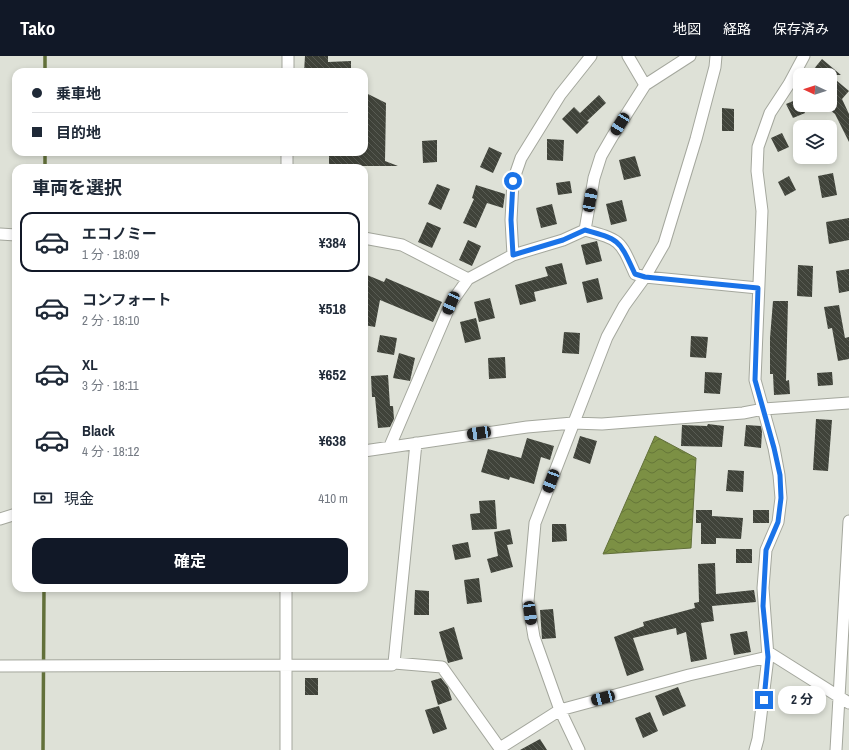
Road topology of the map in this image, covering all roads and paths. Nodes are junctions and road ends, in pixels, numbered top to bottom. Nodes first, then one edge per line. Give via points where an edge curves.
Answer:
1 (288, 56) edge
2 (592, 56) edge
3 (628, 56) edge
4 (690, 56) edge
5 (716, 56) edge
6 (804, 56) edge
7 (288, 68) edge
8 (645, 85) junction
9 (585, 230) junction
10 (0, 234) edge
11 (12, 234) edge
12 (368, 239) edge
13 (513, 255) junction
14 (645, 277) junction
15 (468, 279) junction
16 (758, 288) junction
17 (849, 403) edge
18 (764, 409) junction
19 (573, 423) junction
20 (416, 443) junction
21 (390, 446) junction
22 (368, 450) edge
23 (12, 515) edge
24 (0, 518) edge
25 (849, 521) edge
26 (286, 592) edge
27 (768, 654) junction
28 (394, 663) junction
29 (0, 666) edge
30 (286, 666) junction
31 (839, 696) junction
32 (849, 703) edge
33 (560, 710) junction
34 (500, 749) edge
35 (286, 750) edge
36 (579, 750) edge
37 (755, 750) edge
38 (836, 750) edge

1 - 7 street
2 - 13 street via 560,94 521,158 513,181
3 - 8 street
4 - 8 street
5 - 14 street via 696,139 664,244
6 - 16 street via 770,113 758,147 762,211
8 - 9 street via 601,156 594,178
9 - 13 street via 563,240
9 - 14 street via 613,238 624,249 635,274
10 - 11 street
12 - 15 street via 402,245
13 - 15 street
14 - 16 street
14 - 19 street via 624,306 607,337
15 - 21 street via 451,303
16 - 18 street via 755,380
17 - 18 street
18 - 19 street via 602,424
18 - 27 street via 780,475 781,498 778,522 765,557 763,606
19 - 20 street via 498,430
19 - 33 street via 535,524 528,601 534,637
20 - 21 street
20 - 28 street
21 - 22 street
23 - 24 street
25 - 31 street
26 - 30 street
27 - 31 street
27 - 33 street
27 - 37 street
28 - 30 street
28 - 34 street via 442,667
29 - 30 street
30 - 35 street
31 - 32 street
31 - 38 street
33 - 34 street
33 - 36 street

